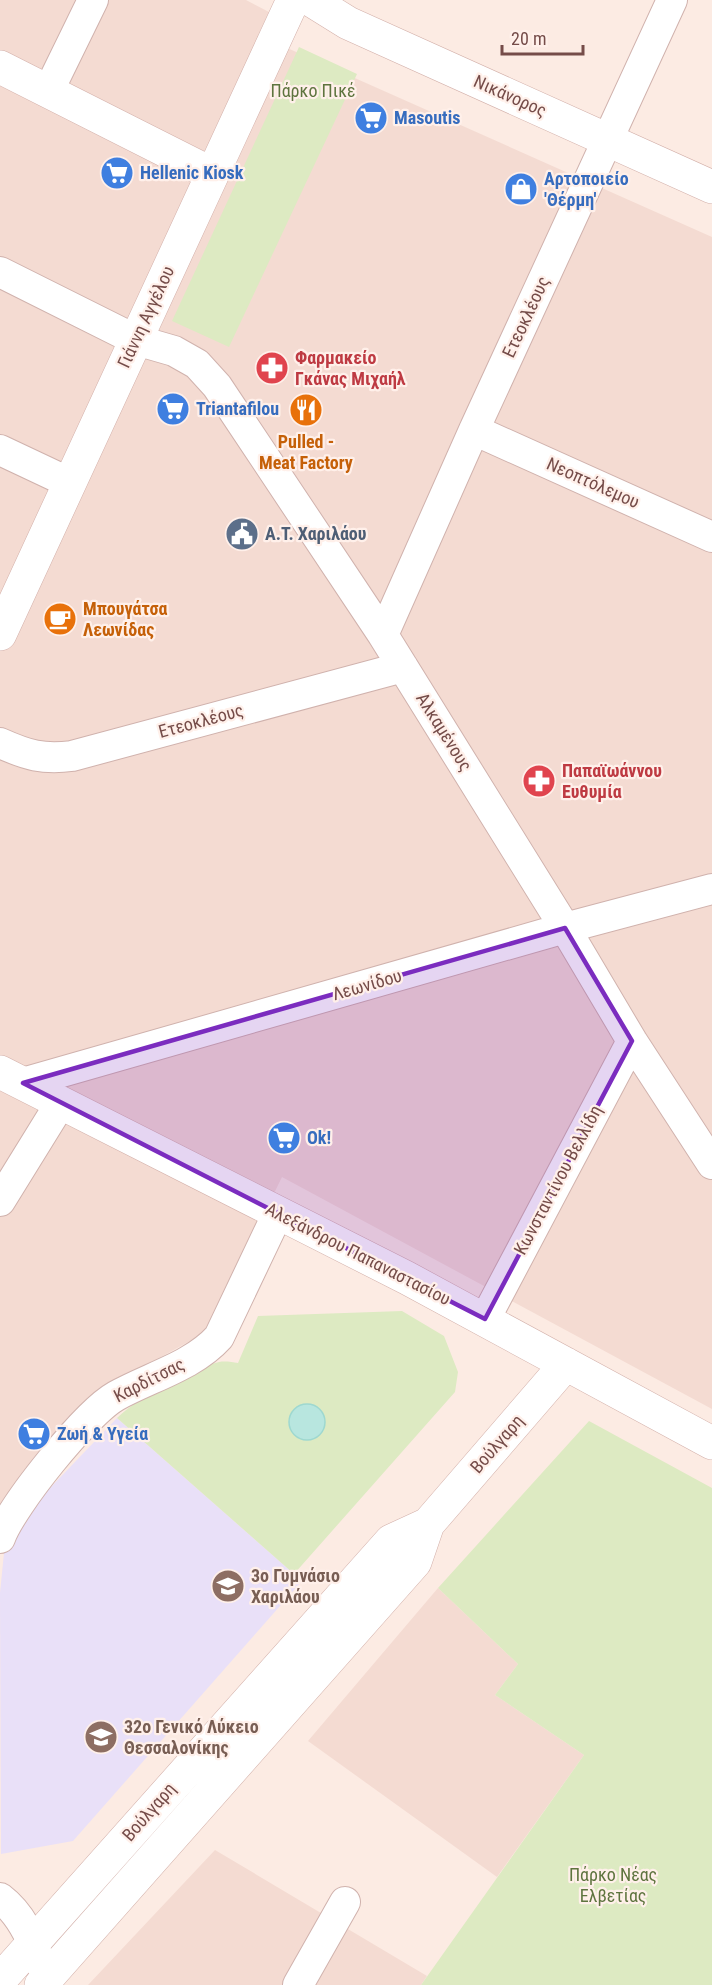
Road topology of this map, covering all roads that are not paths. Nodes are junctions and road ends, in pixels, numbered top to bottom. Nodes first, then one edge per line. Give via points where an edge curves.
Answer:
1 (93, 0) edge
2 (293, 0) edge
3 (311, 0) edge
4 (672, 0) edge
5 (0, 67) edge
6 (48, 92) junction
7 (608, 141) junction
8 (212, 174) junction
9 (712, 187) edge
10 (0, 272) edge
11 (136, 340) junction
12 (474, 430) junction
13 (0, 450) edge
14 (70, 483) junction
15 (712, 537) edge
16 (0, 634) edge
17 (383, 635) junction
18 (403, 667) junction
19 (0, 742) edge
20 (712, 889) edge
21 (566, 928) junction
22 (632, 1041) junction
23 (12, 1078) edge
24 (60, 1104) junction
25 (712, 1164) edge
26 (0, 1201) edge
27 (278, 1213) junction
28 (485, 1319) junction
29 (566, 1364) junction
30 (712, 1443) edge
31 (428, 1524) junction
32 (0, 1535) edge
33 (0, 1898) edge
34 (345, 1902) dead end
35 (33, 1944) junction
36 (0, 1980) edge
37 (44, 1983) edge
38 (298, 1985) edge

1 - 6 street
2 - 8 main road, Γιάννη Αγγέλου
3 - 7 main road, Νικάνορος via 348,23
4 - 7 street, Ετεοκλέους
5 - 6 main road
6 - 8 main road
7 - 9 main road, Νικάνορος
7 - 12 street, Ετεοκλέους
8 - 11 main road, Γιάννη Αγγέλου
10 - 11 street, Αλκαμένους
11 - 14 main road, Γιάννη Αγγέλου
11 - 17 street, Αλκαμένους via 174,351 196,364 217,386
12 - 15 street, Νεοπτόλεμου
12 - 17 street, Ετεοκλέους
13 - 14 street
14 - 16 main road, Γιάννη Αγγέλου
17 - 18 street, Αλκαμένους
18 - 19 street, Ετεοκλέους via 72,756 38,757
18 - 21 street, Αλκαμένους
20 - 21 street, Λεωνίδου
21 - 22 street, Αλκαμένους
21 - 23 street, Λεωνίδου
22 - 25 street, Αλκαμένους
22 - 28 street, Κωνσταντίνου Βελλίδη
23 - 24 main road, Αλεξάνδρου Παπαναστασίου
24 - 26 street
24 - 27 main road, Αλεξάνδρου Παπαναστασίου
27 - 28 main road, Αλεξάνδρου Παπαναστασίου
27 - 32 street, Καρδίτσας via 219,1337 199,1355 127,1390 94,1412 25,1495
28 - 29 main road, Αλεξάνδρου Παπαναστασίου
29 - 30 main road, Αλεξάνδρου Παπαναστασίου
29 - 31 main road, Βούλγαρη
31 - 35 main road, Βούλγαρη via 391,1541
31 - 37 main road, Βούλγαρη via 415,1562
33 - 35 street via 17,1914
34 - 38 street
35 - 36 main road, Βούλγαρη
35 - 37 street

